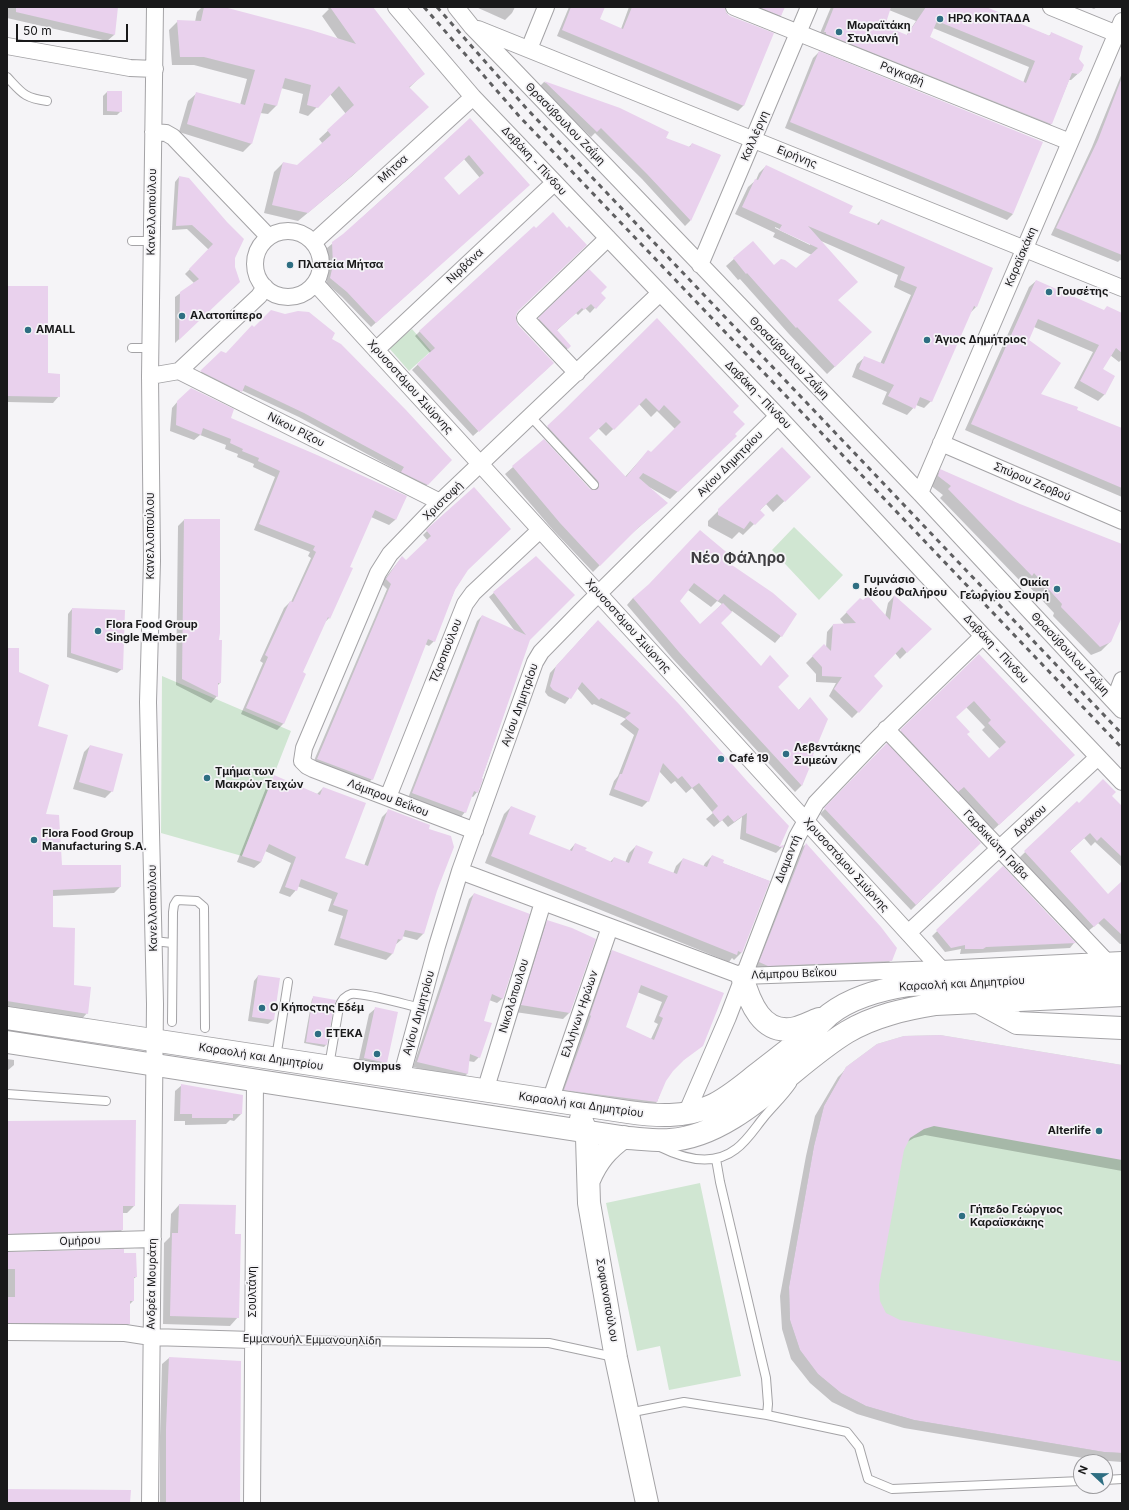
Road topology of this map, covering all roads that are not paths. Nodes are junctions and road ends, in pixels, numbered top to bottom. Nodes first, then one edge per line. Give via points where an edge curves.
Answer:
1 (155, 7) edge
2 (396, 7) edge
3 (456, 7) edge
4 (546, 7) edge
5 (734, 7) edge
6 (809, 7) edge
7 (1051, 7) edge
8 (472, 27) junction
9 (1120, 30) edge
10 (798, 33) junction
11 (7, 46) edge
12 (529, 49) junction
13 (154, 69) junction
14 (7, 77) edge
15 (473, 97) junction
16 (47, 101) dead end
17 (153, 132) junction
18 (753, 139) junction
19 (1070, 142) junction
20 (554, 183) junction
21 (268, 237) junction
22 (608, 238) junction
23 (132, 241) dead end
24 (151, 241) junction
25 (314, 242) junction
26 (1025, 248) junction
27 (700, 265) junction
28 (315, 283) junction
29 (265, 287) junction
30 (1122, 288) edge
31 (660, 293) junction
32 (132, 348) dead end
33 (150, 348) junction
34 (376, 350) junction
35 (179, 371) junction
36 (577, 373) junction
37 (150, 376) junction
38 (778, 416) junction
39 (531, 417) junction
40 (941, 443) junction
41 (481, 465) junction
42 (594, 485) dead end
43 (920, 493) junction
44 (440, 502) junction
45 (1122, 521) edge
46 (540, 530) junction
47 (599, 594) junction
48 (983, 636) junction
49 (1122, 680) edge
50 (1118, 705) edge
51 (886, 729) junction
52 (1098, 757) junction
53 (302, 761) joint
54 (1122, 782) edge
55 (388, 797) junction
56 (805, 820) junction
57 (476, 831) junction
58 (1000, 850) junction
59 (460, 871) junction
60 (542, 902) junction
61 (610, 927) junction
62 (908, 933) junction
63 (154, 941) junction
64 (172, 943) junction
65 (1122, 960) edge
66 (1106, 961) junction
67 (941, 969) junction
68 (1122, 975) edge
69 (742, 976) junction
70 (288, 982) dead end
71 (1001, 992) junction
72 (1122, 995) edge
73 (979, 1003) junction
74 (421, 1008) junction
75 (831, 1014) junction
76 (7, 1018) edge
77 (172, 1022) dead end
78 (205, 1028) dead end
79 (1122, 1028) edge
80 (155, 1040) junction
81 (7, 1042) edge
82 (812, 1057) junction
83 (276, 1059) junction
84 (155, 1065) junction
85 (328, 1067) junction
86 (401, 1078) junction
87 (255, 1080) junction
88 (485, 1091) junction
89 (7, 1094) edge
90 (106, 1101) dead end
91 (557, 1102) junction
92 (686, 1114) junction
93 (586, 1131) junction
94 (624, 1137) junction
95 (647, 1140) junction
96 (716, 1159) junction
97 (588, 1181) junction
98 (153, 1239) junction
99 (7, 1244) edge
100 (7, 1332) edge
101 (151, 1337) junction
102 (253, 1340) junction
103 (616, 1358) junction
104 (627, 1413) junction
105 (766, 1415) junction
106 (1073, 1481) edge
107 (150, 1503) edge
108 (252, 1503) edge
109 (648, 1503) edge

1 - 13 street, Κανελλοπούλου
2 - 15 street, Δαβάκη - Πίνδου
3 - 8 street, Θρασύβουλου Ζαΐμη
4 - 12 street
5 - 10 street, Ραγκαβή
6 - 10 street, Καλλέργη
7 - 9 street
8 - 12 street, Ειρήνης
8 - 27 street, Θρασύβουλου Ζαΐμη
9 - 19 street, Καραϊσκάκη
10 - 18 street, Καλλέργη
10 - 19 street, Ραγκαβή
11 - 13 street via 130,68
12 - 18 street, Ειρήνης
13 - 17 street, Κανελλοπούλου
14 - 16 lane via 24,95
15 - 20 street, Δαβάκη - Πίνδου
15 - 25 street, Μήτσα
17 - 21 street via 166,133 173,137
17 - 24 street, Κανελλοπούλου
18 - 26 street, Ειρήνης
18 - 27 street, Καλλέργη
19 - 26 street, Καραϊσκάκη
20 - 22 street, Δαβάκη - Πίνδου
20 - 34 street, Νιρβάνα
21 - 25 street via 290,230 303,234
21 - 29 street via 258,250 256,261 258,277
22 - 31 street, Δαβάκη - Πίνδου
22 - 36 street via 525,318
23 - 24 lane
24 - 33 street, Κανελλοπούλου
25 - 28 street via 322,264
26 - 30 street, Ειρήνης
26 - 40 street, Καραϊσκάκη
27 - 43 street, Θρασύβουλου Ζαΐμη
28 - 29 street via 306,292 289,297 276,294
28 - 34 street, Χρυσοστόμου Σμύρνης
29 - 35 street via 259,296
31 - 36 street, Χριστοφή
31 - 38 street, Δαβάκη - Πίνδου
32 - 33 lane
33 - 37 street, Κανελλοπούλου
34 - 41 street, Χρυσοστόμου Σμύρνης
35 - 37 street
35 - 44 street, Νίκου Ρίζου
36 - 39 street, Χριστοφή
37 - 63 street, Κανελλοπούλου via 152,561 148,702
38 - 47 street, Αγίου Δημητρίου
38 - 48 street, Δαβάκη - Πίνδου
39 - 41 street, Χριστοφή
39 - 42 lane
40 - 43 street, Καραϊσκάκη
40 - 45 street, Σπύρου Ζερβού
41 - 44 street, Χριστοφή
41 - 46 street, Χρυσοστόμου Σμύρνης
43 - 50 street, Θρασύβουλου Ζαΐμη
44 - 53 street, Χριστοφή via 390,554 378,573 304,748
46 - 47 street, Χρυσοστόμου Σμύρνης
46 - 55 street, Τζιροπούλου via 473,593 465,604
47 - 56 street, Χρυσοστόμου Σμύρνης
47 - 57 street, Αγίου Δημητρίου via 546,647 535,662
48 - 51 street, Διαμαντή
48 - 52 street, Δαβάκη - Πίνδου
49 - 50 street
51 - 56 street, Διαμαντή via 816,803
51 - 58 street, Γαρδικιώτη Γρίβα
52 - 54 street, Δαβάκη - Πίνδου
52 - 58 street, Δράκου
53 - 55 street, Λάμπρου Βεΐκου via 313,769
55 - 57 street, Λάμπρου Βεΐκου
56 - 62 street, Χρυσοστόμου Σμύρνης
56 - 69 street, Διαμαντή
57 - 59 street, Αγίου Δημητρίου
58 - 62 street, Δράκου
58 - 66 street, Γαρδικιώτη Γρίβα
59 - 60 street, Λάμπρου Βεΐκου
59 - 74 street, Αγίου Δημητρίου
60 - 61 street, Λάμπρου Βεΐκου
60 - 88 street, Νικολόπουλου
61 - 69 street, Λάμπρου Βεΐκου
61 - 91 street, Ελλήνων Ηρώων
62 - 67 street, Χρυσοστόμου Σμύρνης
63 - 64 lane
63 - 80 street, Κανελλοπούλου
64 - 77 lane
64 - 78 lane via 174,905 177,900 197,901 204,907
65 - 66 street, Λάμπρου Βεΐκου
66 - 67 street, Λάμπρου Βεΐκου
67 - 69 street, Λάμπρου Βεΐκου
68 - 71 main road, Καραολή και Δημητρίου
69 - 75 main road via 748,998 755,1010 777,1028 795,1028
69 - 92 street, Διαμαντή via 728,1017
70 - 83 lane
71 - 72 main road, Καραολή και Δημητρίου
71 - 73 main road, Καραολή και Δημητρίου
71 - 75 main road, Καραολή και Δημητρίου via 899,987 864,996
73 - 79 main road via 1017,1023
73 - 82 main road, Καραολή και Δημητρίου via 920,1006 874,1018 847,1032
74 - 85 lane via 358,994 345,997 339,1007
74 - 86 street, Αγίου Δημητρίου
75 - 92 main road, Καραολή και Δημητρίου via 728,1096 711,1106
76 - 80 main road, Καραολή και Δημητρίου
80 - 83 main road, Καραολή και Δημητρίου
80 - 84 street, Κανελλοπούλου
81 - 84 main road, Καραολή και Δημητρίου
82 - 95 main road, Καραολή και Δημητρίου via 740,1114 718,1126 684,1138
82 - 96 lane via 790,1088 744,1142 729,1154
83 - 85 main road, Καραολή και Δημητρίου
84 - 87 main road, Καραολή και Δημητρίου
84 - 98 street, Ανδρέα Μουράτη
85 - 86 main road, Καραολή και Δημητρίου
86 - 88 main road, Καραολή και Δημητρίου
87 - 93 main road, Καραολή και Δημητρίου
87 - 102 street, Σουλτάνη
88 - 91 main road, Καραολή και Δημητρίου
89 - 90 lane
91 - 92 main road, Καραολή και Δημητρίου via 650,1115
91 - 93 main road, Σοφιανοπούλου via 575,1110
93 - 94 main road, Καραολή και Δημητρίου
93 - 97 main road, Σοφιανοπούλου
94 - 95 main road, Καραολή και Δημητρίου
94 - 97 main road via 604,1153
95 - 96 lane via 669,1151 693,1158
96 - 105 lane via 766,1378
97 - 103 main road, Σοφιανοπούλου via 589,1203
98 - 99 street, Ομήρου
98 - 101 street, Ανδρέα Μουράτη
100 - 101 street, Εμμανουήλ Εμμανουηλίδη via 125,1333
101 - 102 street, Εμμανουήλ Εμμανουηλίδη
101 - 107 street, Ανδρέα Μουράτη
102 - 103 lane, Εμμανουήλ Εμμανουηλίδη via 549,1343
102 - 108 street, Σουλτάνη
103 - 104 main road, Σοφιανοπούλου
104 - 105 lane via 684,1402
104 - 109 main road, Σοφιανοπούλου
105 - 106 lane via 847,1432 859,1447 868,1479 892,1489

